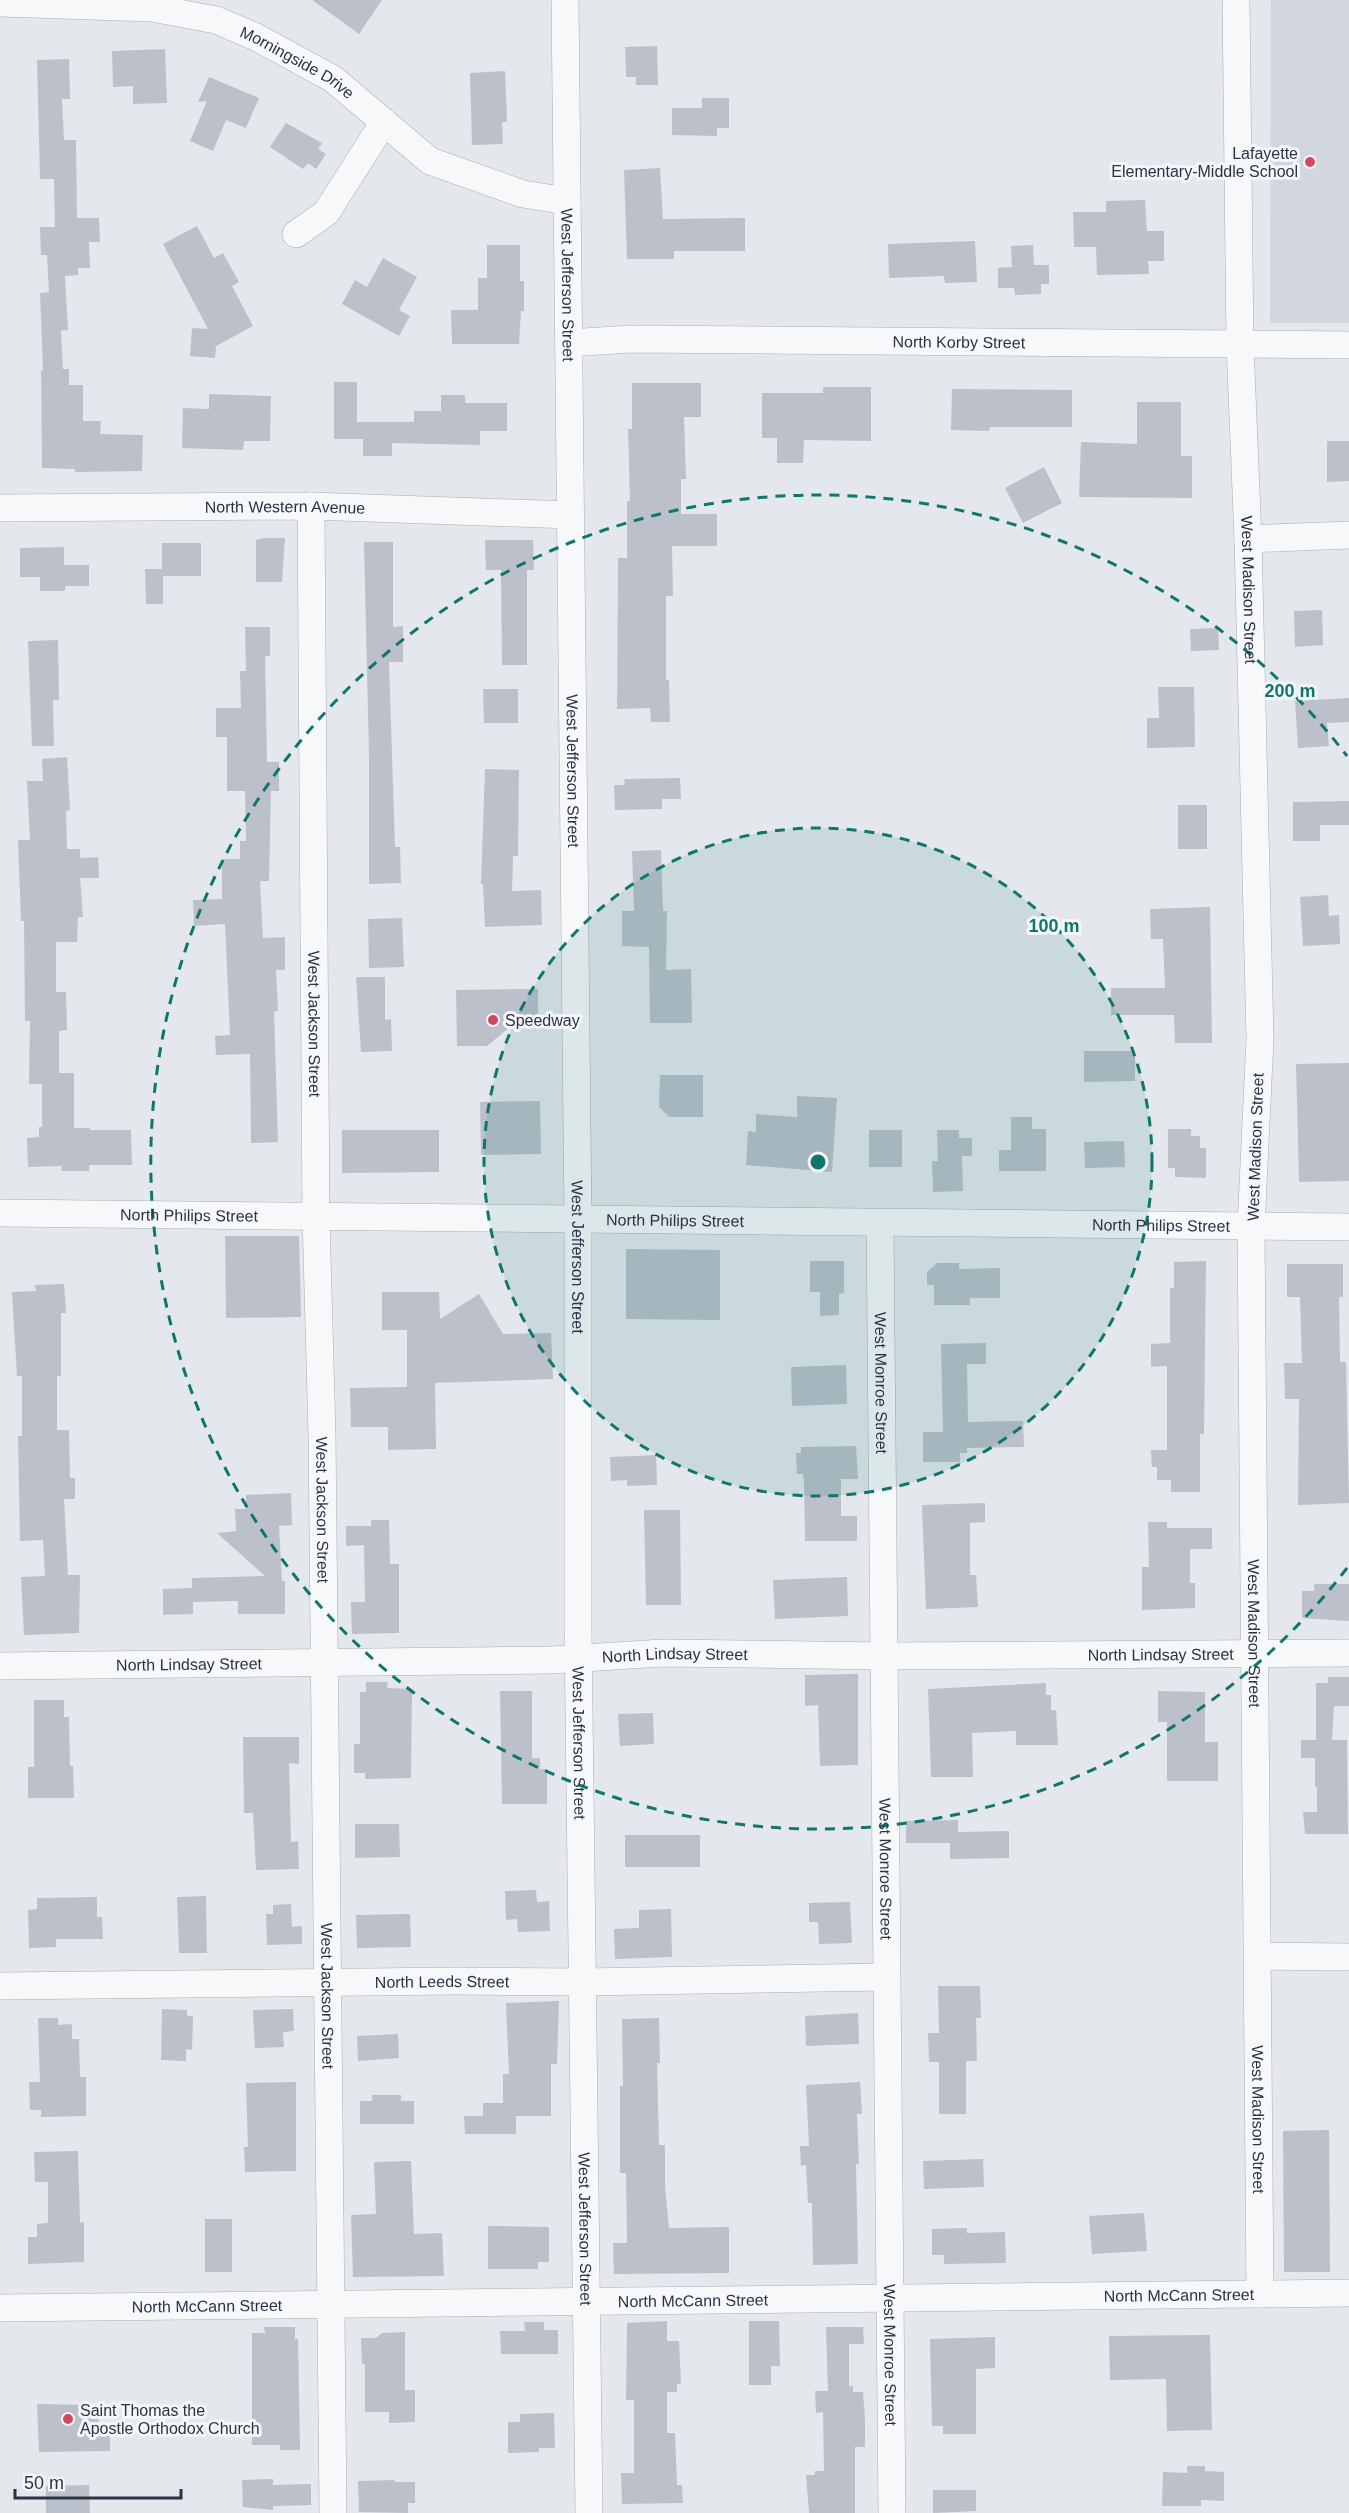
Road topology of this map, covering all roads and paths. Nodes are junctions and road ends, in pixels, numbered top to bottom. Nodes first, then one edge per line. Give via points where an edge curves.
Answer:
1 (566, 0) edge
2 (1236, 0) edge
3 (0, 3) edge
4 (384, 122) junction
5 (567, 201) junction
6 (296, 234) dead end
7 (569, 343) junction
8 (1240, 345) junction
9 (1349, 345) edge
10 (311, 506) junction
11 (0, 508) edge
12 (571, 515) junction
13 (1349, 535) edge
14 (1248, 539) junction
15 (0, 1213) edge
16 (316, 1217) junction
17 (578, 1221) junction
18 (880, 1224) junction
19 (1251, 1227) junction
20 (1349, 1227) edge
21 (1254, 1653) junction
22 (1349, 1653) edge
23 (884, 1656) junction
24 (579, 1658) junction
25 (324, 1661) junction
26 (0, 1666) edge
27 (1258, 1956) junction
28 (1349, 1957) edge
29 (886, 1977) junction
30 (326, 1982) junction
31 (584, 1982) junction
32 (0, 1986) edge
33 (1349, 2293) edge
34 (1260, 2294) junction
35 (890, 2299) junction
36 (587, 2300) junction
37 (331, 2304) junction
38 (0, 2308) edge
39 (333, 2513) edge
40 (589, 2513) edge
41 (892, 2513) edge

1 - 5 street, West Jefferson Street
2 - 8 street, West Madison Street
3 - 4 street, Morningside Drive via 152,8 216,20 256,36 333,79
4 - 5 street, Morningside Drive via 430,161 523,194
4 - 6 street via 326,213
5 - 7 street, West Jefferson Street
7 - 8 street, North Korby Street via 642,339
7 - 12 street, West Jefferson Street
8 - 9 street, North Korby Street
8 - 14 street, West Madison Street
10 - 11 street, North Western Avenue
10 - 12 street, North Western Avenue
10 - 16 street, West Jackson Street
12 - 17 street, West Jefferson Street
13 - 14 street
14 - 19 street, West Madison Street via 1260,1039
15 - 16 street, North Philips Street
16 - 17 street, North Philips Street
16 - 25 street, West Jackson Street
17 - 18 street, North Philips Street
17 - 24 street, West Jefferson Street
18 - 19 street, North Philips Street
18 - 23 street, West Monroe Street
19 - 20 street, North Philips Street
19 - 21 street, West Madison Street
21 - 22 street, North Lindsay Street
21 - 23 street, North Lindsay Street
21 - 27 street, West Madison Street
23 - 24 street, North Lindsay Street via 663,1653
23 - 29 street, West Monroe Street
24 - 25 street, North Lindsay Street
24 - 31 street, West Jefferson Street
25 - 26 street, North Lindsay Street
25 - 30 street, West Jackson Street
27 - 28 street
27 - 34 street, West Madison Street
29 - 31 street, North Leeds Street
29 - 35 street, West Monroe Street
30 - 31 street, North Leeds Street
30 - 32 street, North Leeds Street
30 - 37 street, West Jackson Street
31 - 36 street, West Jefferson Street
33 - 34 street, North McCann Street
34 - 35 street, North McCann Street
35 - 36 street, North McCann Street
35 - 41 street, West Monroe Street
36 - 37 street, North McCann Street
36 - 40 street, West Jefferson Street
37 - 38 street, North McCann Street
37 - 39 street, West Jackson Street

